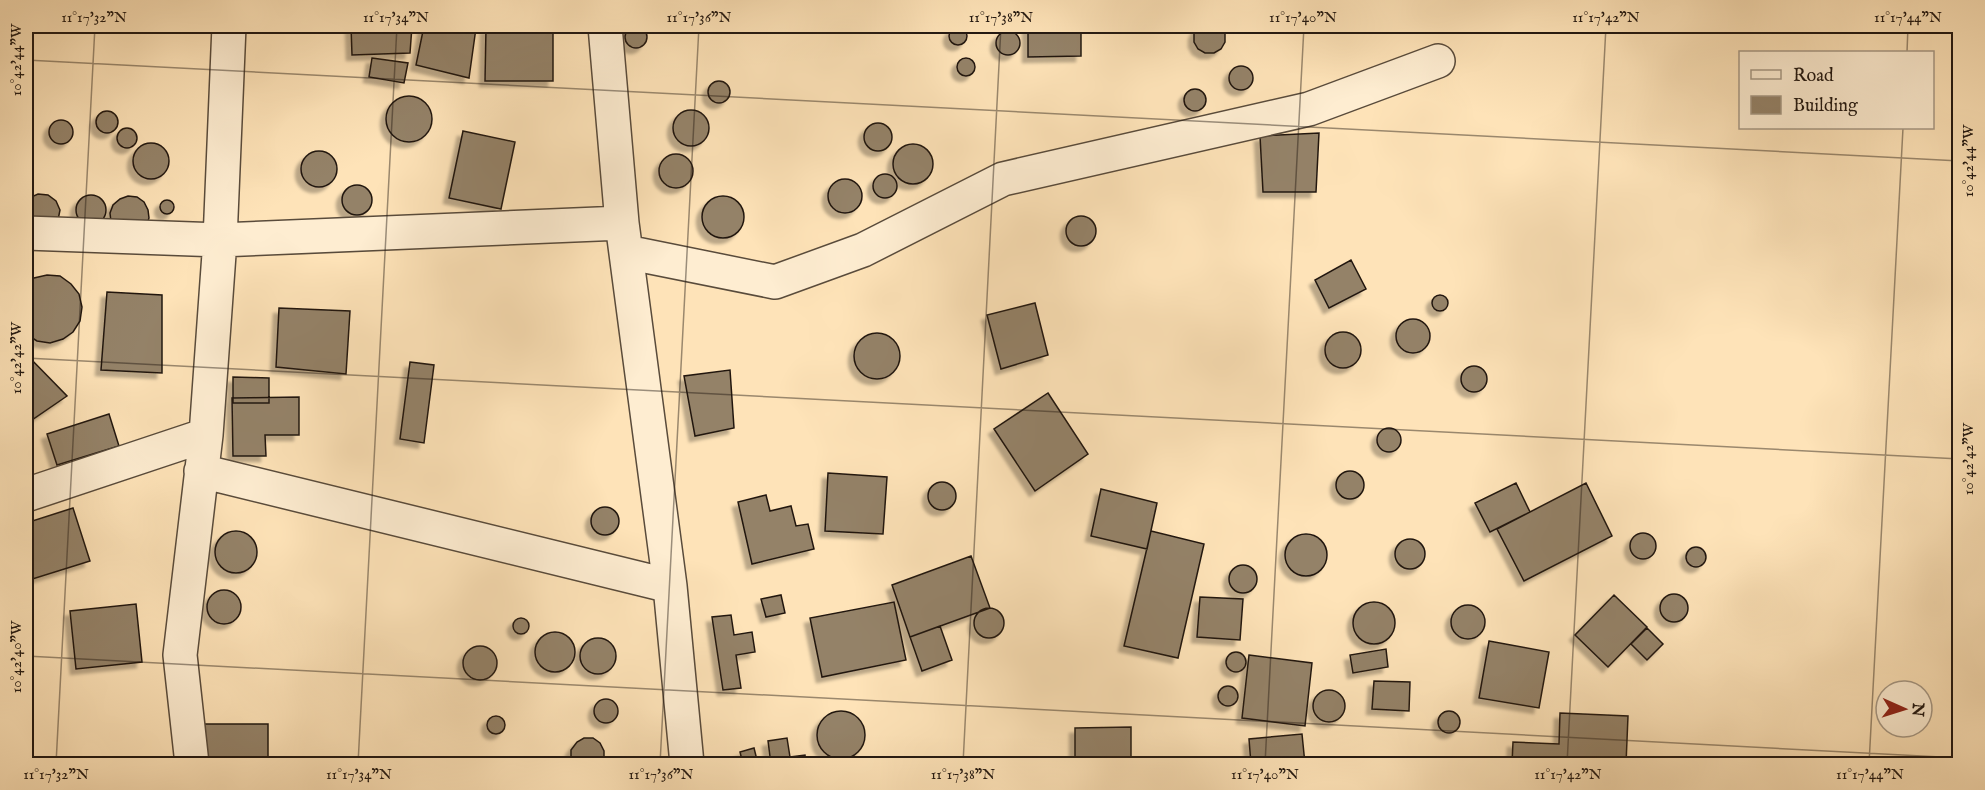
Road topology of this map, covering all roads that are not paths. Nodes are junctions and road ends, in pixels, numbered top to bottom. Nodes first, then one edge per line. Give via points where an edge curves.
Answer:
1 (229, 26) edge
2 (605, 26) edge
3 (1438, 61) dead end
4 (26, 233) edge
5 (624, 238) junction
6 (220, 240) junction
7 (206, 435) junction
8 (201, 471) junction
9 (26, 495) edge
10 (670, 586) junction
11 (683, 764) edge
12 (192, 765) edge

1 - 6 street
2 - 5 street
3 - 5 street via 1309,109 1003,179 863,250 775,282
4 - 6 street
5 - 6 street
5 - 10 street
6 - 7 street
7 - 8 street
7 - 9 street
8 - 10 street
8 - 12 street via 180,656
10 - 11 street

